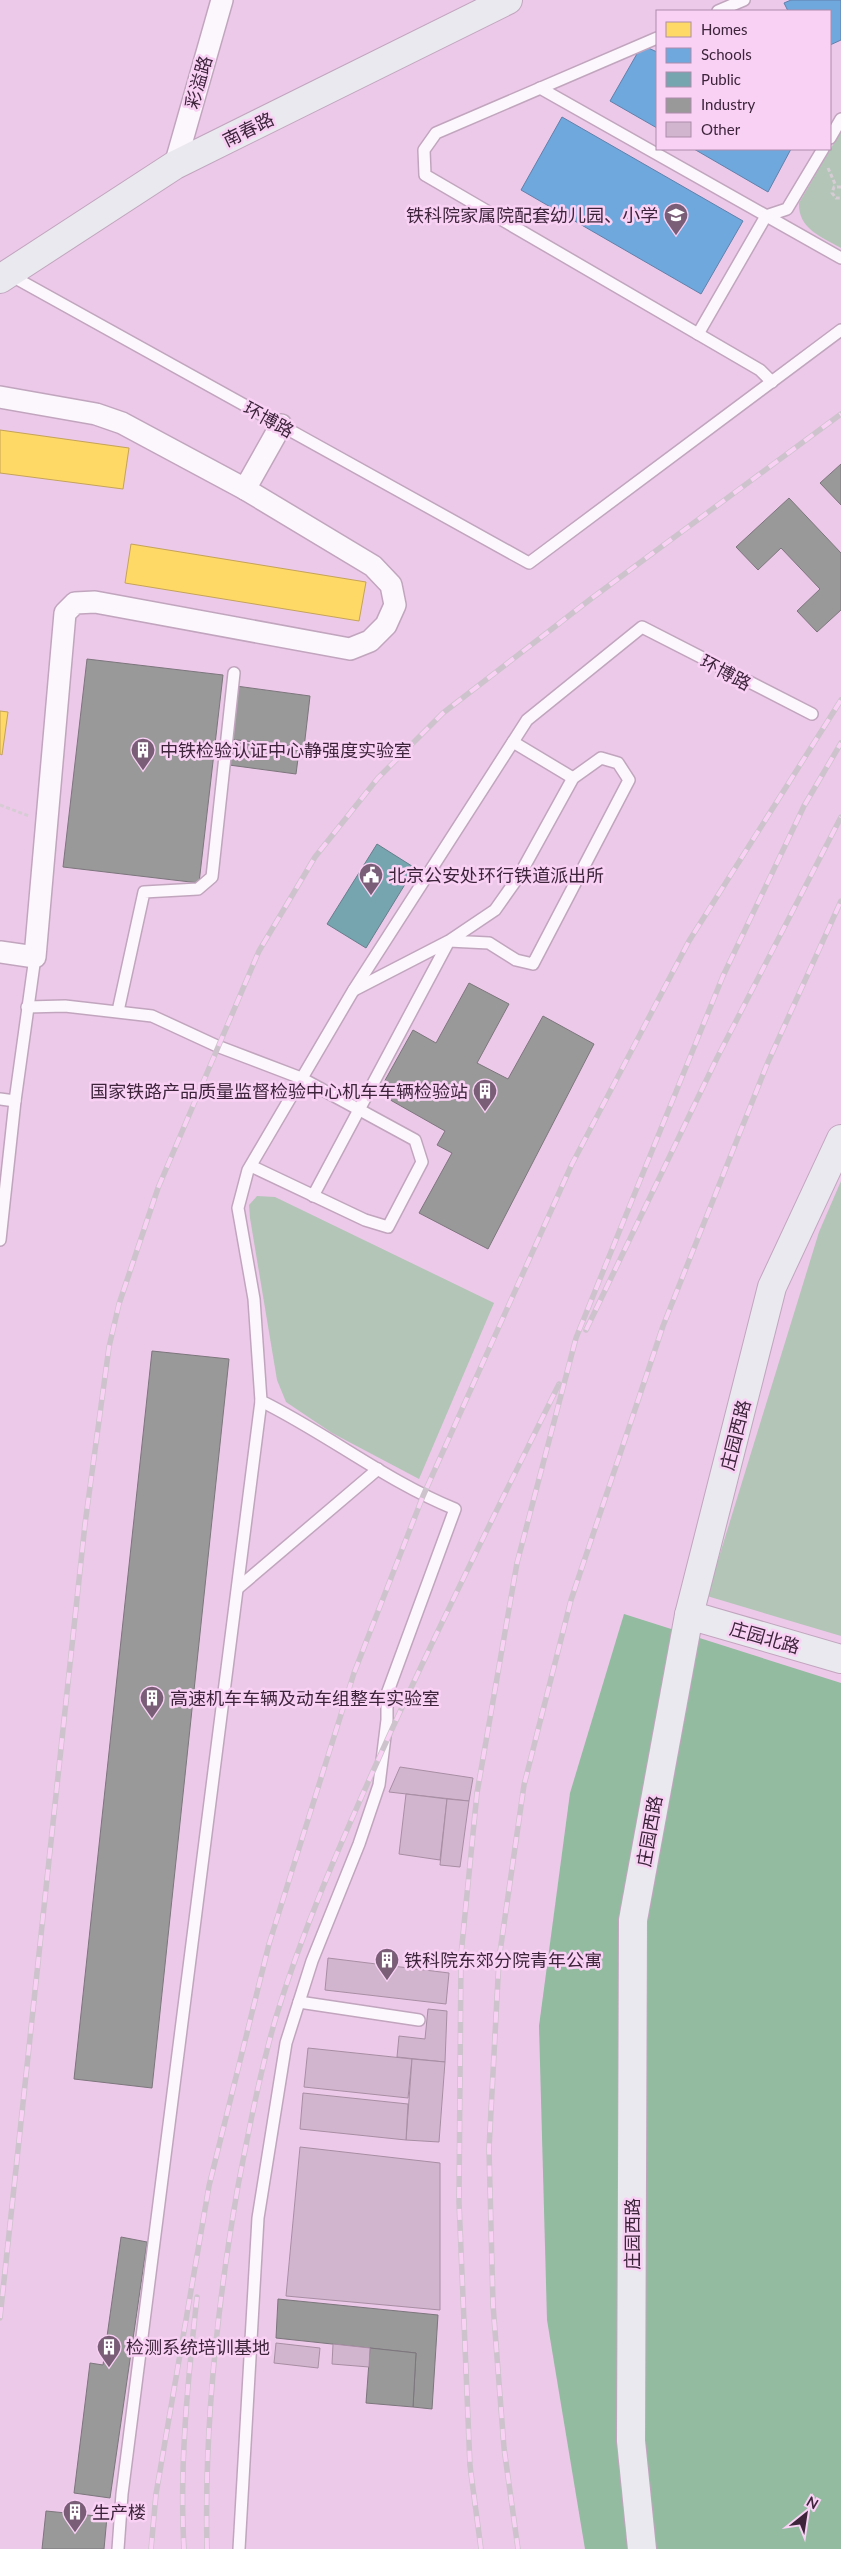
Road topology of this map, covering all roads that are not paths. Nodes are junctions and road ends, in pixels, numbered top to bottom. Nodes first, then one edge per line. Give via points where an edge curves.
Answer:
1 (222, 0) edge
2 (508, 0) edge
3 (744, 0) edge
4 (720, 10) edge
5 (656, 38) edge
6 (540, 88) junction
7 (841, 119) edge
8 (831, 136) edge
9 (822, 150) edge
10 (175, 164) junction
11 (766, 216) junction
12 (841, 258) edge
13 (5, 277) edge
14 (841, 330) edge
15 (698, 334) junction
16 (772, 382) junction
17 (0, 397) edge
18 (281, 426) junction
19 (245, 489) junction
20 (234, 673) dead end
21 (812, 714) dead end
22 (512, 742) junction
23 (573, 778) junction
24 (449, 941) junction
25 (0, 952) edge
26 (34, 958) junction
27 (353, 991) junction
28 (27, 1007) junction
29 (118, 1011) junction
30 (301, 1078) junction
31 (0, 1099) edge
32 (15, 1101) junction
33 (359, 1110) junction
34 (841, 1139) edge
35 (251, 1166) junction
36 (313, 1196) junction
37 (0, 1240) edge
38 (261, 1401) junction
39 (378, 1469) junction
40 (238, 1588) junction
41 (688, 1615) junction
42 (841, 1659) edge
43 (299, 2002) junction
44 (419, 2020) dead end
45 (118, 2549) edge
46 (239, 2549) edge
47 (642, 2549) edge

1 - 10 street, 彩溢路
2 - 10 street, 南春路
3 - 4 lane
5 - 6 lane
6 - 11 lane
6 - 15 lane via 436,133 424,150 425,175
7 - 8 lane
9 - 11 lane via 787,209
10 - 13 street, 南春路
11 - 12 lane
11 - 15 lane
13 - 18 lane, 环博路
14 - 16 lane
15 - 16 lane via 760,370
16 - 18 lane, 环博路 via 528,563
17 - 19 street via 96,414 122,423
18 - 19 street
19 - 26 street via 374,566 391,585 395,605 386,625 370,642 350,649 94,602 74,603 65,613
20 - 29 lane via 212,876 198,889 144,892
21 - 22 lane, 环博路 via 642,626 527,720
22 - 23 lane
22 - 27 lane
23 - 24 lane via 519,876 495,910
23 - 24 lane via 601,758 618,763 629,780 533,964 516,960 489,943
24 - 27 lane
24 - 33 lane
25 - 26 street
26 - 28 lane
27 - 30 lane
28 - 29 lane via 65,1006
28 - 32 lane
29 - 30 lane via 152,1016 217,1046
30 - 33 lane
30 - 35 lane
31 - 32 lane
32 - 37 lane
33 - 36 lane
33 - 36 lane via 415,1140 422,1162 408,1192 388,1227
34 - 41 street, 庄园西路 via 772,1287
35 - 36 lane
35 - 38 lane via 238,1208 254,1299
38 - 39 lane via 296,1418
38 - 40 lane
39 - 40 lane
39 - 43 lane via 423,1496 455,1509 387,1694 379,1785
40 - 45 lane via 122,2494
41 - 42 street, 庄园北路
41 - 47 street, 庄园西路 via 633,1920 630,2441
43 - 44 lane
43 - 46 lane via 286,2043 258,2218

